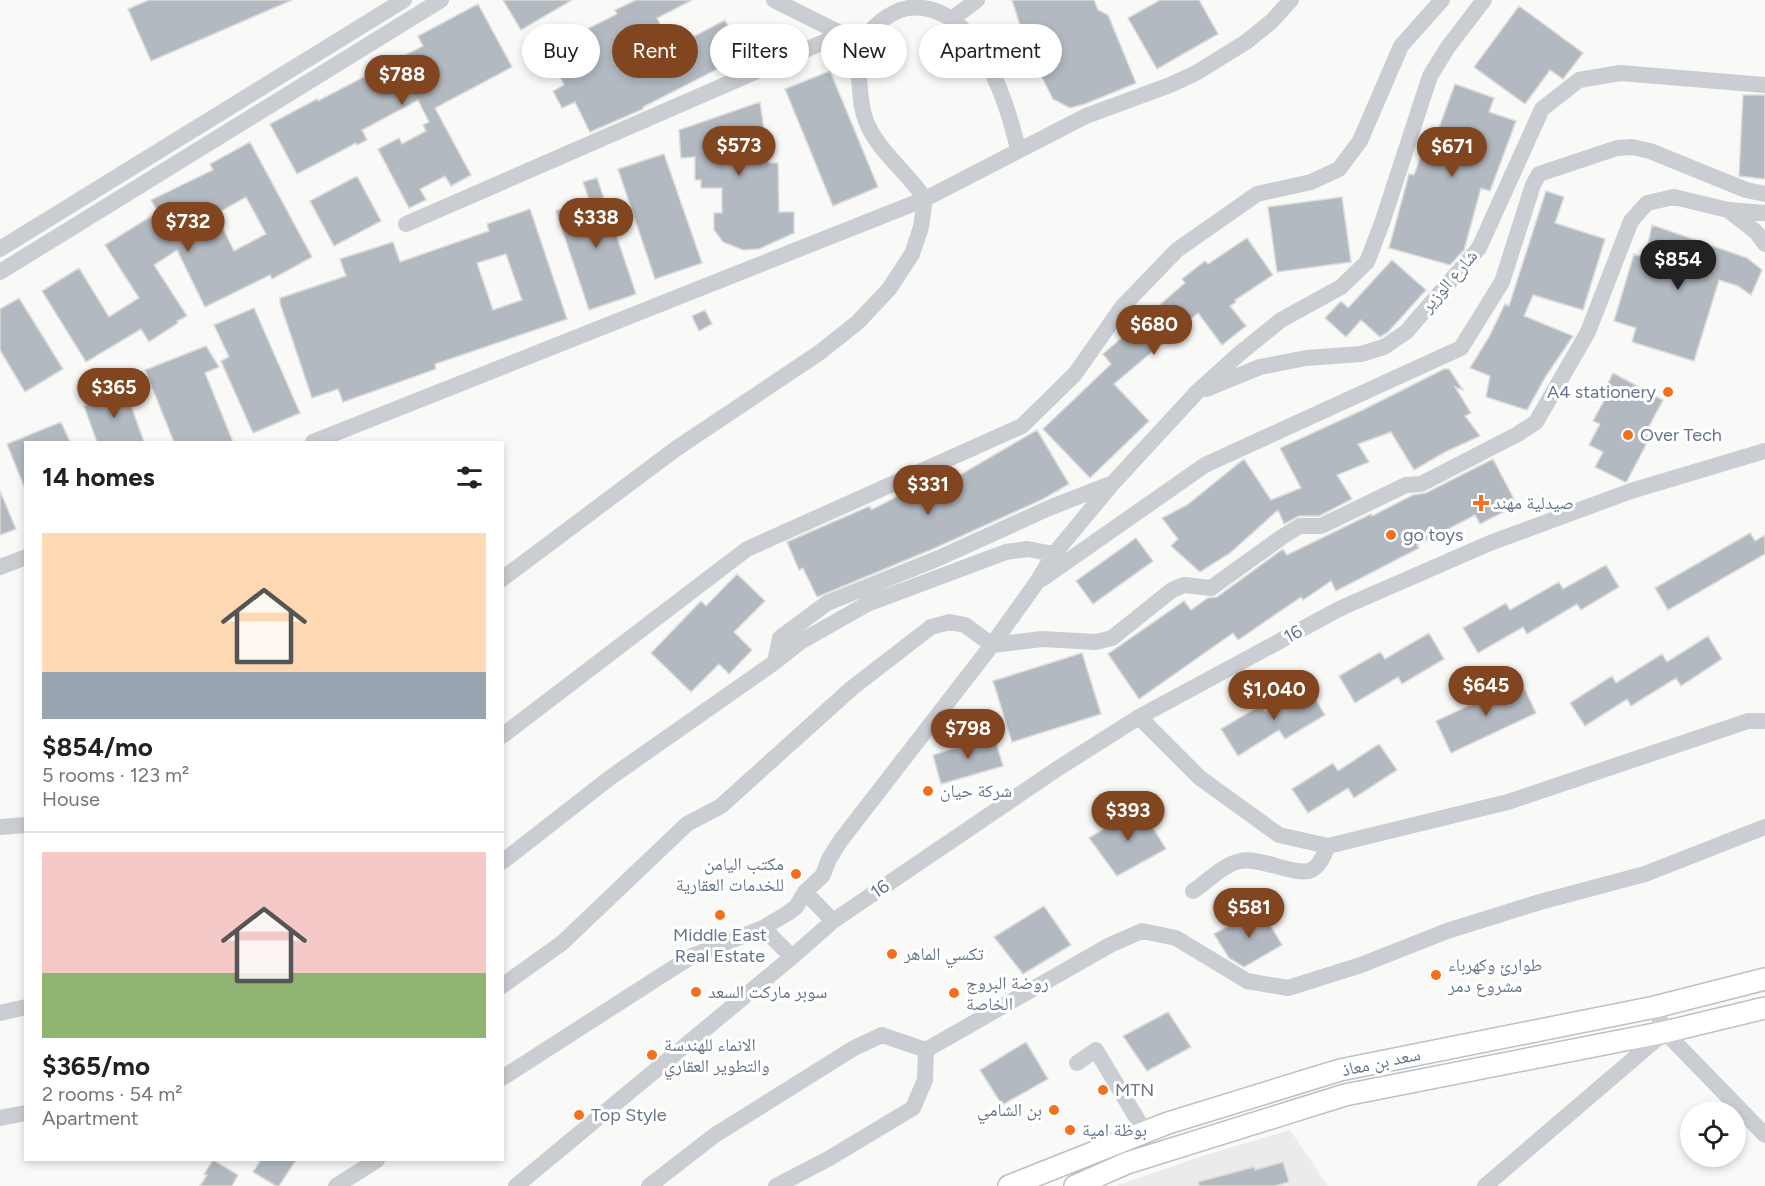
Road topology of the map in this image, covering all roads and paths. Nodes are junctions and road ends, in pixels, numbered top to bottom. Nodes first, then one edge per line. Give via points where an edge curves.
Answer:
1 (404, 0) edge
2 (441, 0) edge
3 (774, 0) edge
4 (976, 0) edge
5 (1291, 0) edge
6 (1442, 0) edge
7 (1484, 0) edge
8 (906, 4) edge
9 (953, 18) junction
10 (822, 24) edge
11 (877, 24) edge
12 (821, 43) edge
13 (858, 78) edge
14 (1765, 85) edge
15 (1018, 150) junction
16 (1765, 194) edge
17 (925, 199) junction
18 (1728, 210) junction
19 (1765, 213) edge
20 (406, 224) dead end
21 (1765, 244) edge
22 (0, 249) edge
23 (0, 272) edge
24 (1197, 392) junction
25 (316, 441) edge
26 (1765, 451) edge
27 (1113, 483) junction
28 (1054, 554) junction
29 (24, 558) edge
30 (0, 567) edge
31 (504, 578) edge
32 (1037, 582) junction
33 (992, 645) junction
34 (775, 662) junction
35 (1139, 717) junction
36 (1765, 721) edge
37 (504, 734) edge
38 (24, 825) edge
39 (0, 827) edge
40 (1765, 827) edge
41 (1328, 846) junction
42 (504, 860) edge
43 (1193, 891) dead end
44 (805, 892) junction
45 (833, 921) junction
46 (764, 928) junction
47 (792, 957) junction
48 (1765, 979) edge
49 (504, 985) edge
50 (1655, 1006) junction
51 (24, 1007) edge
52 (1765, 1008) edge
53 (0, 1013) edge
54 (1665, 1032) junction
55 (926, 1050) junction
56 (1077, 1063) dead end
57 (504, 1077) edge
58 (24, 1113) edge
59 (0, 1118) edge
60 (1145, 1132) junction
61 (1765, 1135) edge
62 (375, 1161) edge
63 (336, 1186) edge
64 (516, 1186) edge
65 (649, 1186) edge
66 (776, 1186) edge
67 (1009, 1186) edge
68 (1074, 1186) edge
69 (1485, 1186) edge

1 - 22 street
2 - 23 street
3 - 10 street
4 - 9 street
5 - 15 street via 1246,42 1196,73 1086,116
6 - 37 street via 1401,46 1360,141 1339,169 1311,182 1257,194 1177,250 1122,308 1075,374 1022,426 747,549
7 - 24 street via 1430,76 1367,262 1341,287 1281,320
8 - 9 street
8 - 11 street
9 - 15 street via 973,36 991,69
12 - 20 street
13 - 17 street via 866,122 881,147
14 - 24 street, شارع الوزير via 1620,73 1579,80 1542,109 1479,248 1406,332 1384,347 1361,354 1306,358 1260,368
15 - 17 street
16 - 32 street via 1632,147 1617,148 1539,174 1502,282 1461,348 1205,465
17 - 25 street
17 - 31 street via 912,254 889,288 858,322 819,353 677,448
18 - 19 street
18 - 21 street
18 - 33 street via 1674,197 1647,203 1631,222 1588,332 1536,422 1518,434 1421,484 1406,485 1321,526 1300,526 1211,588 1184,585 1172,590 1112,638 1096,642 1042,639
24 - 27 street
26 - 35 street, 16 via 1631,491 1479,548 1341,608
27 - 28 street
27 - 34 street via 827,603 780,638
28 - 32 street
28 - 34 street via 1027,549 1006,552 867,604 800,642
29 - 30 street
32 - 33 street
33 - 44 street via 842,840 823,875
33 - 49 street via 965,625 950,622 931,627 852,688 721,806 687,824 562,943
34 - 42 street via 611,777
35 - 41 street via 1200,778 1279,835
35 - 45 street, 16
36 - 41 street via 1748,720 1508,802
38 - 39 street
40 - 55 street via 1645,874 1447,931 1288,988 1247,981 1176,938 1142,931 1110,945
41 - 43 street via 1313,870 1304,873 1241,860
44 - 45 street
44 - 46 street via 796,907
45 - 47 street, 16
46 - 47 street
46 - 57 street via 692,956
47 - 64 street, 16
48 - 50 main road, سعد بن معاذ
50 - 54 street
50 - 60 main road, سعد بن معاذ via 1340,1070
51 - 53 street
52 - 54 main road, سعد بن معاذ
54 - 61 street
54 - 68 main road, سعد بن معاذ via 1345,1095 1127,1163
54 - 69 street
55 - 65 street via 882,1035 854,1048 715,1135
55 - 66 street via 925,1080 913,1108
56 - 60 street via 1096,1050
58 - 59 street
60 - 67 main road, سعد بن معاذ
62 - 63 street

